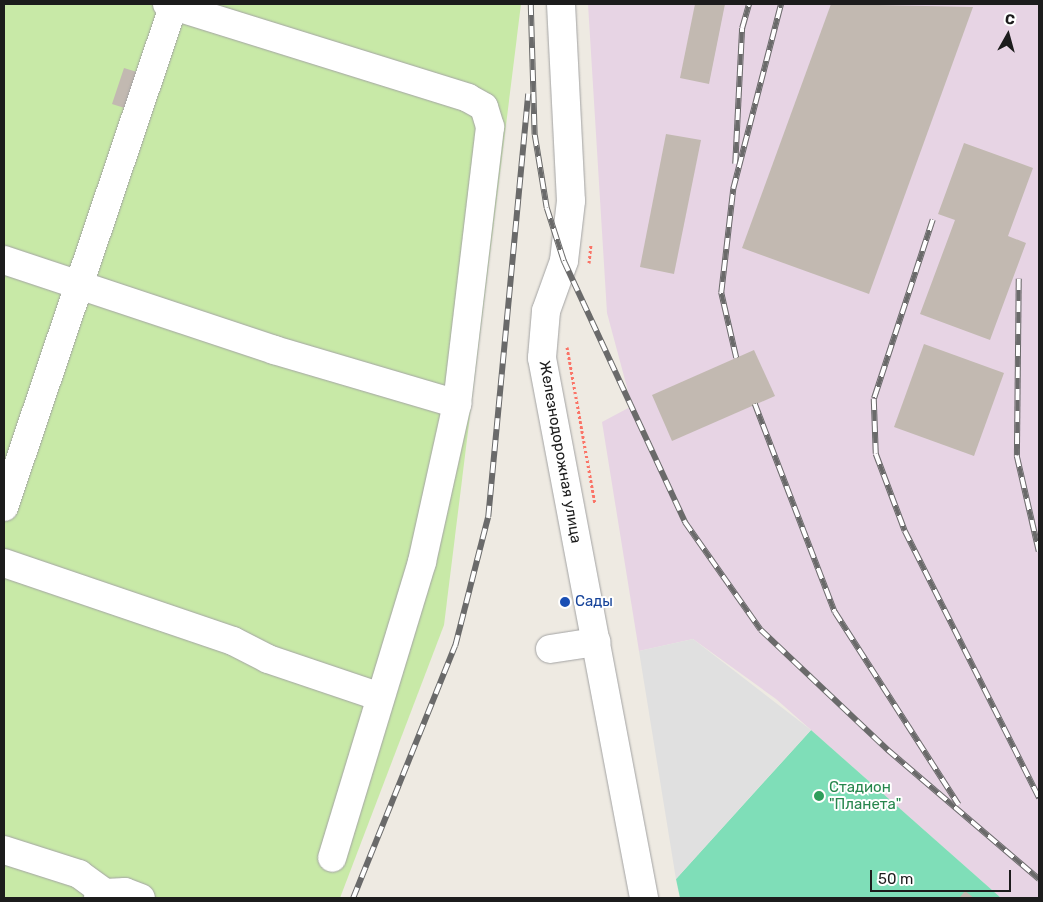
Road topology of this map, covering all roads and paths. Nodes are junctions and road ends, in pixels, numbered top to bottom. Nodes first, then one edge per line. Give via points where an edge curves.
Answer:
1 (172, 4) edge
2 (561, 4) edge
3 (590, 233) dead end
4 (4, 260) edge
5 (586, 272) dead end
6 (81, 283) junction
7 (565, 339) dead end
8 (457, 404) junction
9 (4, 507) edge
10 (596, 509) dead end
11 (4, 563) edge
12 (596, 642) junction
13 (550, 649) dead end
14 (380, 697) junction
15 (4, 850) edge
16 (332, 858) dead end
17 (101, 896) edge
18 (141, 898) edge
19 (644, 898) edge

1 - 6 street
1 - 8 street via 427,84 484,107 490,127
2 - 12 street, Железнодорожная улица via 571,201 564,261 546,312 542,358
3 - 5 path
4 - 6 street
6 - 8 street via 274,350
6 - 9 street
7 - 10 path
8 - 14 street via 422,562
11 - 14 street via 233,640 268,659
12 - 13 street
12 - 19 street, Железнодорожная улица
14 - 16 street
15 - 17 street via 79,874
17 - 18 street via 125,892

